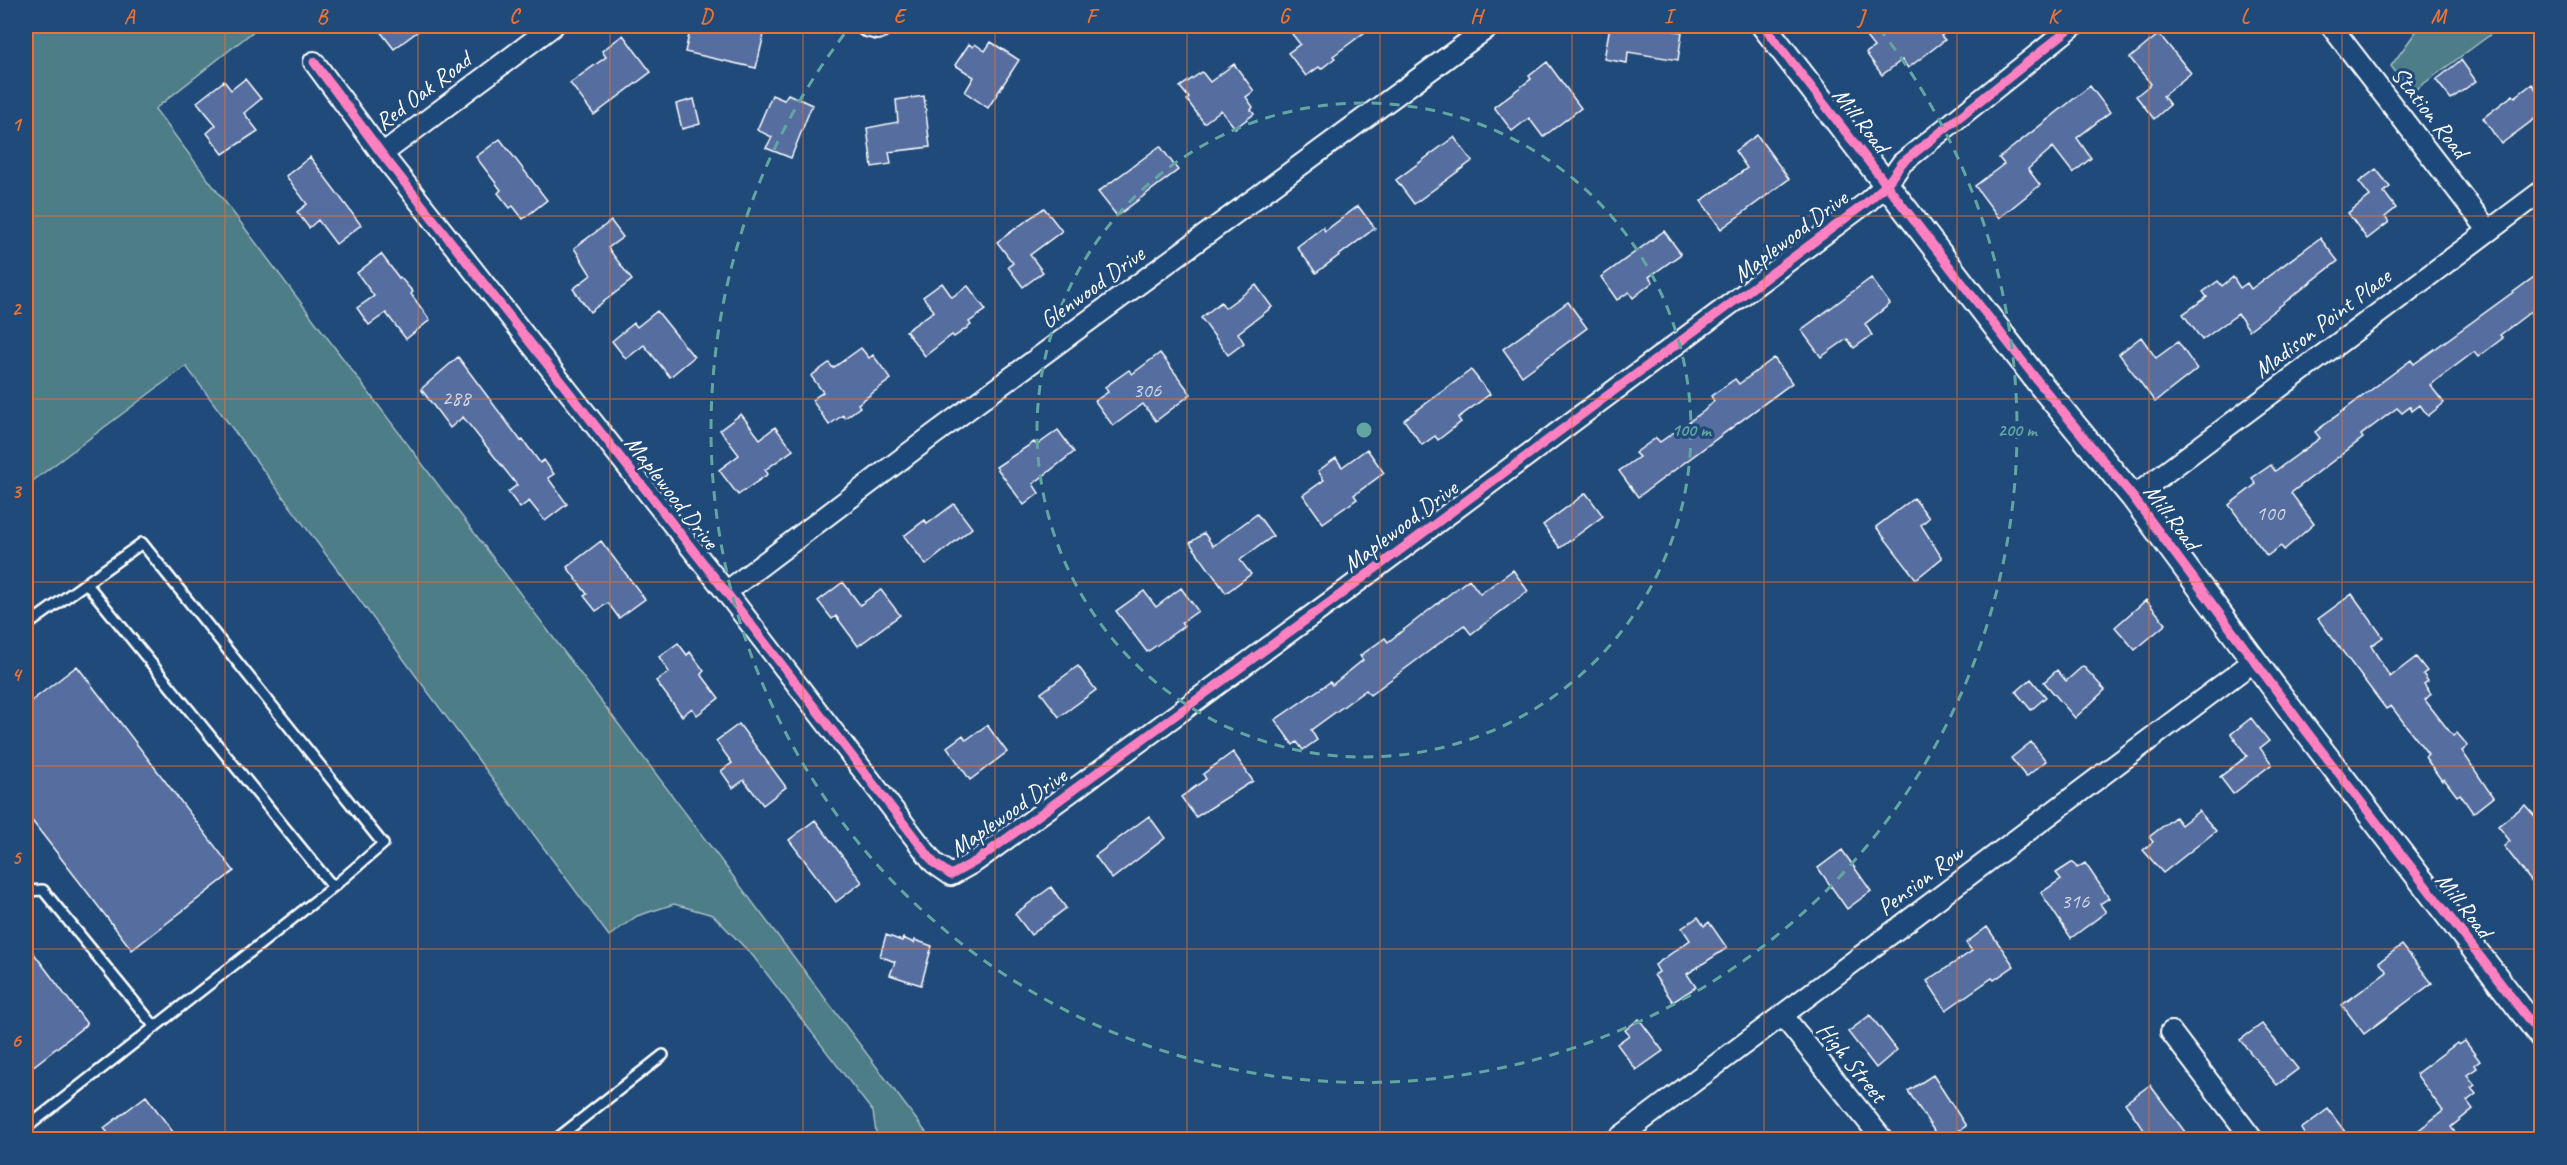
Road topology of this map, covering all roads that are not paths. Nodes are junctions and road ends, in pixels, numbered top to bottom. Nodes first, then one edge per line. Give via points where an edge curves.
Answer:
1 (553, 26) edge
2 (866, 26) edge
3 (883, 26) edge
4 (1490, 26) edge
5 (1764, 26) edge
6 (2073, 26) edge
7 (2331, 26) edge
8 (314, 62) dead end
9 (382, 154) junction
10 (1887, 184) junction
11 (2541, 191) edge
12 (2488, 230) junction
13 (2133, 497) junction
14 (86, 583) junction
15 (726, 592) junction
16 (26, 626) edge
17 (2254, 661) junction
18 (333, 887) junction
19 (26, 891) edge
20 (1783, 1016) junction
21 (156, 1027) junction
22 (2171, 1032) dead end
23 (2541, 1037) edge
24 (663, 1055) dead end
25 (26, 1128) edge
26 (555, 1140) edge
27 (1616, 1140) edge
28 (1883, 1140) edge
29 (2253, 1140) edge

1 - 9 street, Red Oak Road
2 - 3 street
4 - 15 street, Glenwood Drive
5 - 10 street, Mill Road
6 - 10 street via 1902,163
7 - 12 street, Station Road
8 - 9 street, Maplewood Drive
9 - 15 street, Maplewood Drive
10 - 13 street, Mill Road via 2040,384
10 - 15 street, Maplewood Drive via 1793,259 1329,603 976,861 951,875 934,863
11 - 12 street, Madison Point Place
12 - 13 street, Madison Point Place
13 - 17 street, Mill Road
14 - 16 lane
14 - 18 lane
14 - 18 lane via 142,543 383,844
17 - 20 street, Pension Row
17 - 23 street, Mill Road
18 - 21 lane
19 - 21 lane via 43,890
20 - 27 street, Pension Row
20 - 28 street, High Street
21 - 25 lane
22 - 29 street
24 - 26 lane

